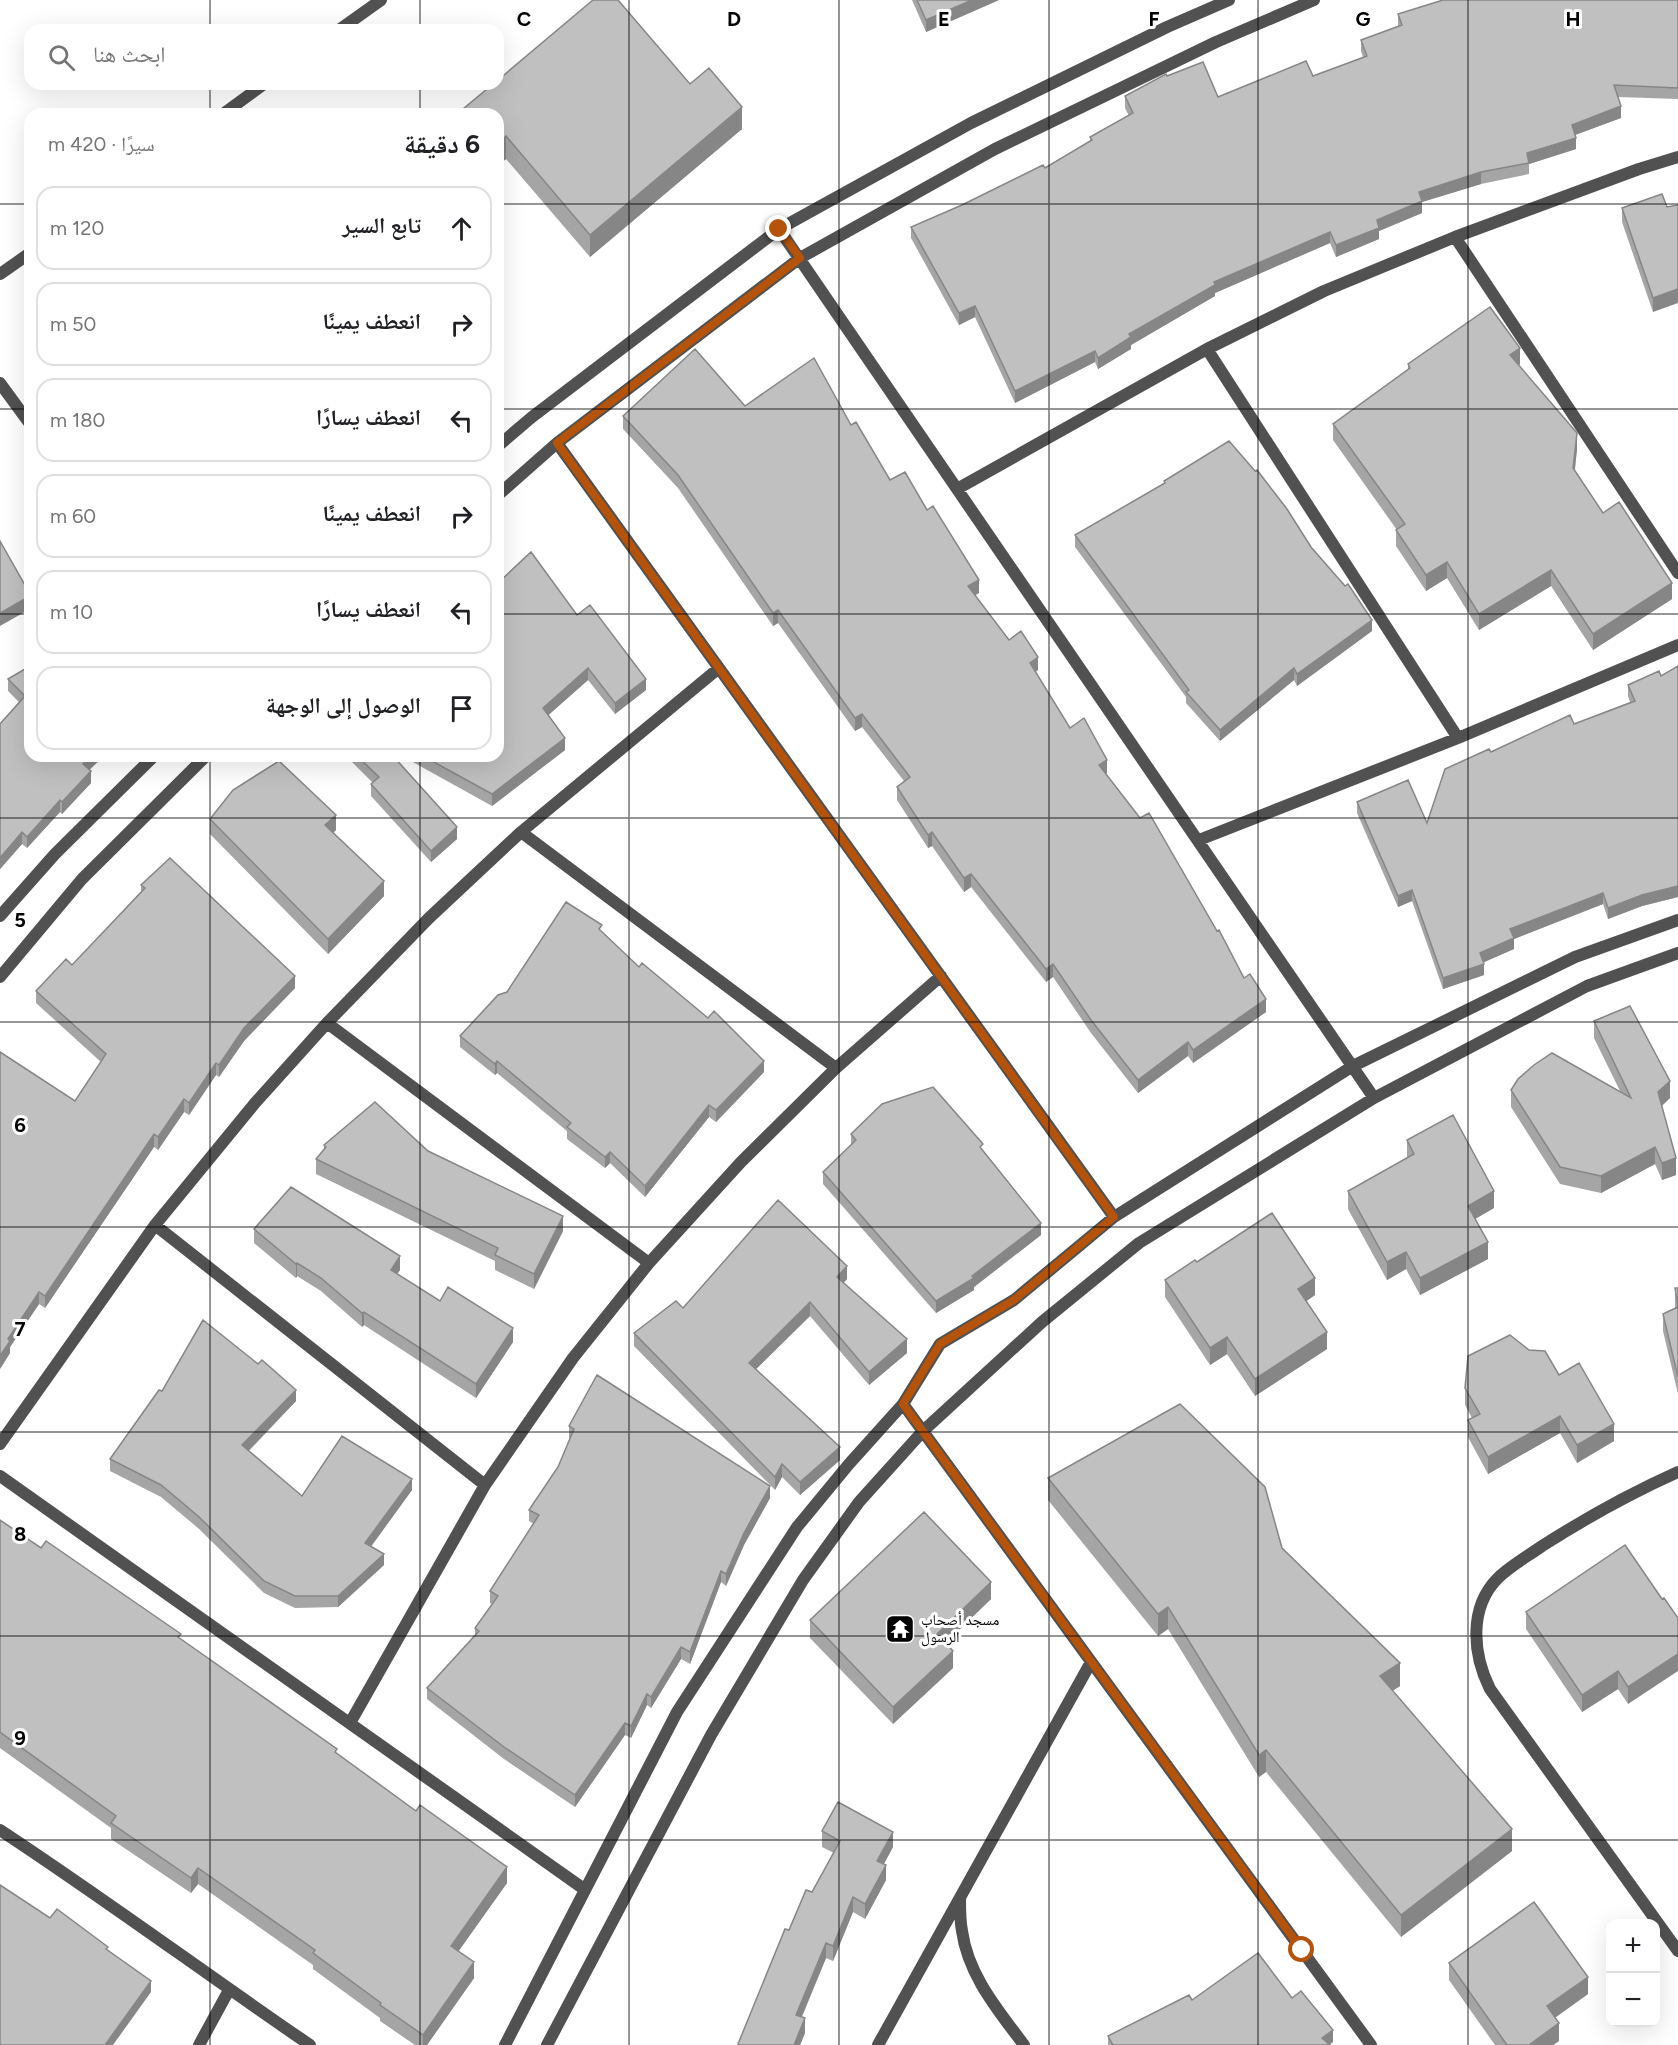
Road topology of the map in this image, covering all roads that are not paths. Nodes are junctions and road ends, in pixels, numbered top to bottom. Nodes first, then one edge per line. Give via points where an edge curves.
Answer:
1 (381, 0) edge
2 (1229, 0) edge
3 (1314, 0) edge
4 (347, 24) edge
5 (256, 90) edge
6 (231, 108) edge
7 (1678, 157) edge
8 (779, 229) junction
9 (1455, 237) junction
10 (24, 257) edge
11 (800, 258) junction
12 (0, 274) edge
13 (1207, 350) junction
14 (0, 383) edge
15 (24, 416) edge
16 (504, 441) edge
17 (557, 443) junction
18 (957, 489) junction
19 (504, 490) edge
20 (1678, 573) edge
21 (1678, 645) edge
22 (718, 668) junction
23 (1458, 738) junction
24 (148, 762) edge
25 (200, 762) edge
26 (521, 832) junction
27 (1198, 840) junction
28 (0, 916) edge
29 (1678, 920) edge
30 (1678, 953) edge
31 (941, 976) junction
32 (0, 977) edge
33 (327, 1023) junction
34 (1353, 1066) junction
35 (836, 1068) junction
36 (1374, 1098) junction
37 (1114, 1217) junction
38 (155, 1225) junction
39 (649, 1263) junction
40 (903, 1404) junction
41 (923, 1431) junction
42 (0, 1444) edge
43 (1678, 1472) edge
44 (0, 1476) edge
45 (485, 1485) junction
46 (1091, 1662) junction
47 (350, 1723) junction
48 (0, 1830) edge
49 (584, 1889) junction
50 (960, 1898) junction
51 (1678, 1950) edge
52 (229, 1990) junction
53 (199, 2045) edge
54 (310, 2045) edge
55 (505, 2045) edge
56 (547, 2045) edge
57 (878, 2045) edge
58 (1024, 2045) edge
59 (1371, 2045) edge

1 - 4 street
2 - 8 street via 970,123
3 - 11 street via 1216,42 995,149
5 - 6 street
7 - 9 street
8 - 11 street
8 - 16 street
9 - 13 street via 1324,291
9 - 20 street
10 - 12 street
11 - 17 street
11 - 18 street
13 - 18 street
13 - 23 street
14 - 15 street
17 - 19 street
17 - 22 street
18 - 27 street
21 - 23 street
22 - 26 street
22 - 31 street
23 - 27 street
24 - 28 street
25 - 32 street via 82,879
26 - 33 street via 429,918
26 - 35 street
27 - 34 street
29 - 34 street via 1575,957
30 - 36 street via 1587,986
31 - 35 street
31 - 37 street
33 - 38 street
33 - 39 street
34 - 36 street
34 - 37 street
35 - 39 street via 741,1162
36 - 41 street via 1139,1243 1042,1322
37 - 40 street via 1014,1300 940,1344
38 - 42 street
38 - 45 street
39 - 45 street via 573,1358
40 - 41 street
40 - 49 street via 797,1527 677,1712
41 - 46 street
41 - 56 street via 859,1502 803,1580 711,1735
43 - 51 street via 1580,1522 1497,1579 1485,1597 1476,1639 1482,1674 1490,1689
44 - 47 street
45 - 47 street
46 - 50 street
46 - 59 street
47 - 49 street
48 - 52 street
49 - 55 street
50 - 57 street
50 - 58 street via 962,1932 971,1965 986,1994
52 - 53 street
52 - 54 street

